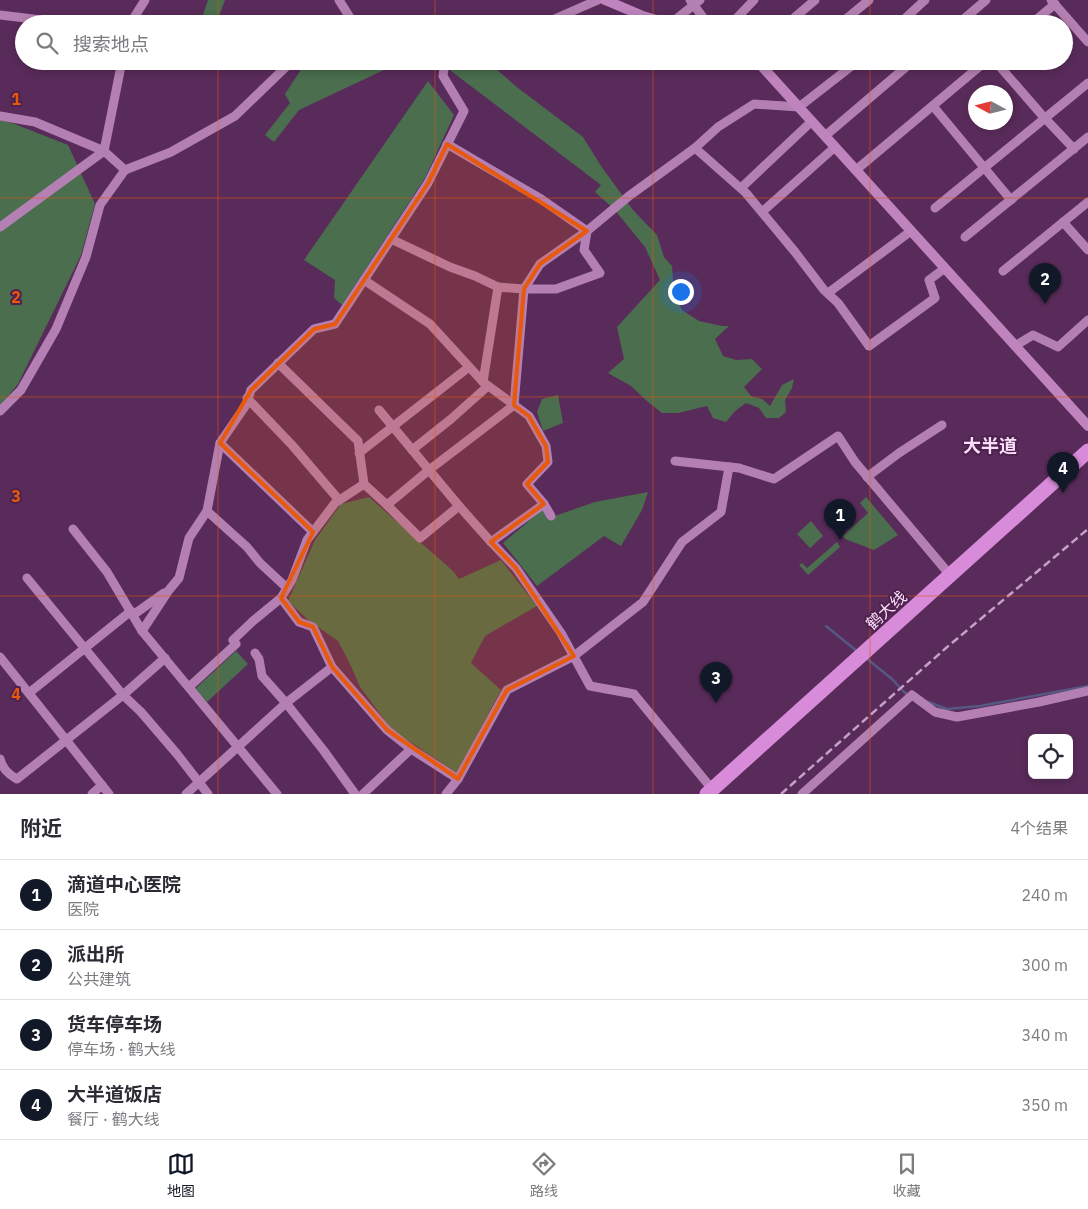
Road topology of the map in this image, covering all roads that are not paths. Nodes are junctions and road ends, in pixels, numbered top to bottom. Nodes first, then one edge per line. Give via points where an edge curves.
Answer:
1 (145, 0) edge
2 (339, 0) edge
3 (598, 0) edge
4 (605, 0) edge
5 (754, 0) edge
6 (815, 0) edge
7 (869, 0) edge
8 (925, 0) edge
9 (986, 0) edge
10 (694, 2) edge
11 (1053, 2) edge
12 (0, 15) edge
13 (136, 15) edge
14 (348, 15) edge
15 (564, 15) edge
16 (641, 15) edge
17 (680, 15) edge
18 (702, 15) edge
19 (740, 15) edge
20 (798, 15) edge
21 (851, 15) edge
22 (909, 15) edge
23 (968, 15) edge
24 (1040, 15) edge
25 (1064, 15) edge
26 (15, 17) edge
27 (1073, 25) edge
28 (1088, 42) edge
29 (120, 70) edge
30 (283, 70) edge
31 (444, 70) edge
32 (765, 70) edge
33 (846, 70) edge
34 (902, 70) edge
35 (975, 70) edge
36 (1002, 70) edge
37 (1088, 83) edge
38 (933, 106) junction
39 (798, 107) junction
40 (0, 116) edge
41 (1045, 118) junction
42 (812, 121) junction
43 (825, 136) junction
44 (1088, 137) edge
45 (448, 144) junction
46 (835, 147) junction
47 (695, 148) junction
48 (1074, 149) junction
49 (104, 151) junction
50 (985, 168) junction
51 (125, 170) junction
52 (856, 170) junction
53 (741, 188) junction
54 (1010, 200) junction
55 (1088, 202) edge
56 (935, 208) dead end
57 (762, 212) junction
58 (1062, 222) junction
59 (0, 227) edge
60 (587, 231) junction
61 (912, 231) junction
62 (965, 237) dead end
63 (391, 239) junction
64 (1088, 250) edge
65 (945, 268) junction
66 (1003, 271) dead end
67 (364, 280) junction
68 (498, 287) junction
69 (524, 289) junction
70 (828, 293) junction
71 (1088, 320) edge
72 (1015, 346) junction
73 (278, 363) junction
74 (469, 367) junction
75 (485, 384) junction
76 (248, 398) junction
77 (514, 405) junction
78 (379, 410) dead end
79 (0, 411) edge
80 (942, 425) dead end
81 (1088, 426) edge
82 (392, 428) junction
83 (220, 443) junction
84 (412, 450) junction
85 (1088, 452) edge
86 (359, 453) junction
87 (675, 461) dead end
88 (729, 466) junction
89 (429, 470) junction
90 (867, 477) junction
91 (364, 484) junction
92 (339, 500) junction
93 (544, 504) junction
94 (388, 506) junction
95 (459, 506) junction
96 (207, 511) junction
97 (551, 516) dead end
98 (73, 529) dead end
99 (313, 532) junction
100 (491, 542) junction
101 (950, 575) junction
102 (27, 578) dead end
103 (287, 588) junction
104 (169, 590) junction
105 (281, 598) junction
106 (132, 613) junction
107 (142, 631) junction
108 (85, 648) junction
109 (255, 653) dead end
110 (574, 656) junction
111 (0, 657) edge
112 (165, 658) junction
113 (332, 667) junction
114 (189, 687) junction
115 (1088, 691) edge
116 (29, 694) junction
117 (123, 695) junction
118 (286, 704) junction
119 (66, 740) junction
120 (238, 747) junction
121 (411, 749) junction
122 (0, 759) edge
123 (458, 779) junction
124 (199, 783) junction
125 (102, 785) junction
126 (709, 791) edge
127 (92, 794) edge
128 (109, 794) edge
129 (186, 794) edge
130 (208, 794) edge
131 (278, 794) edge
132 (355, 794) edge
133 (363, 794) edge
134 (446, 794) edge
135 (802, 794) edge

1 - 13 street
2 - 14 street
3 - 15 street
4 - 16 street
5 - 19 street
6 - 20 street
7 - 21 street
8 - 22 street
9 - 23 street
10 - 17 street
10 - 18 street
11 - 24 street
11 - 25 street
12 - 26 street
27 - 28 street
29 - 49 street
30 - 51 street via 235,116 172,152
31 - 45 street via 443,76 464,111
32 - 39 street
33 - 39 street
34 - 43 street
35 - 38 street
36 - 41 street
37 - 41 street
38 - 50 street
38 - 52 street
39 - 42 street
39 - 47 street via 754,104
40 - 49 street via 35,122
41 - 48 street
41 - 50 street
42 - 43 street
42 - 53 street
43 - 46 street
44 - 48 street
45 - 60 street via 541,199
45 - 63 street via 428,183
46 - 52 street
46 - 57 street
47 - 53 street
47 - 60 street
48 - 54 street
49 - 51 street
49 - 59 street
50 - 54 street
50 - 56 street
51 - 79 street via 100,205 86,257 56,329 21,390
52 - 61 street
53 - 57 street
54 - 62 street
55 - 58 street
57 - 70 street
58 - 64 street
58 - 66 street
60 - 69 street via 540,264
60 - 69 street via 584,250 600,274 556,288
61 - 65 street
61 - 70 street
63 - 67 street
63 - 68 street
65 - 70 street via 929,280 935,298 869,346
65 - 72 street
67 - 73 street via 334,324 314,329
67 - 74 street via 430,324
68 - 69 street
68 - 75 street
69 - 77 street
71 - 72 street via 1058,347 1034,335
72 - 81 street
73 - 76 street via 251,390
73 - 86 street via 358,441
74 - 75 street
74 - 82 street
75 - 77 street
75 - 84 street via 451,419
76 - 83 street
76 - 92 street
77 - 89 street
77 - 93 street via 530,416 546,446 548,462 527,484
78 - 82 street
80 - 90 street
82 - 84 street
82 - 86 street
83 - 96 street
83 - 99 street
84 - 89 street
85 - 101 highway, 鹤大线
86 - 91 street
87 - 88 street
88 - 90 street via 774,479 838,436
88 - 110 street via 721,512 682,542 643,602
89 - 94 street
89 - 95 street
90 - 101 street
91 - 92 street
91 - 94 street
92 - 99 street
93 - 97 street
93 - 100 street
94 - 95 street via 420,538
95 - 100 street
96 - 103 street
96 - 104 street via 189,538 179,578
98 - 106 street via 107,572
99 - 103 street
100 - 110 street via 516,568
101 - 126 highway, 鹤大线
102 - 108 street
103 - 105 street
104 - 106 street
104 - 107 street
105 - 113 street via 299,622 313,627
105 - 114 street via 233,640 236,644
106 - 107 street
106 - 108 street
107 - 112 street
108 - 116 street
108 - 117 street
109 - 118 street via 262,676
110 - 123 street via 508,690
110 - 126 street via 590,686 634,694
111 - 116 street
112 - 114 street
112 - 117 street
113 - 118 street
113 - 121 street via 387,730
114 - 120 street
115 - 135 street via 958,717 935,712 912,695
116 - 119 street
117 - 119 street
117 - 124 street via 141,712
118 - 120 street
118 - 132 street
119 - 122 street via 17,779 3,769
119 - 125 street
120 - 124 street
120 - 131 street
121 - 123 street
121 - 133 street
123 - 134 street
124 - 129 street
124 - 130 street
125 - 127 street
125 - 128 street

